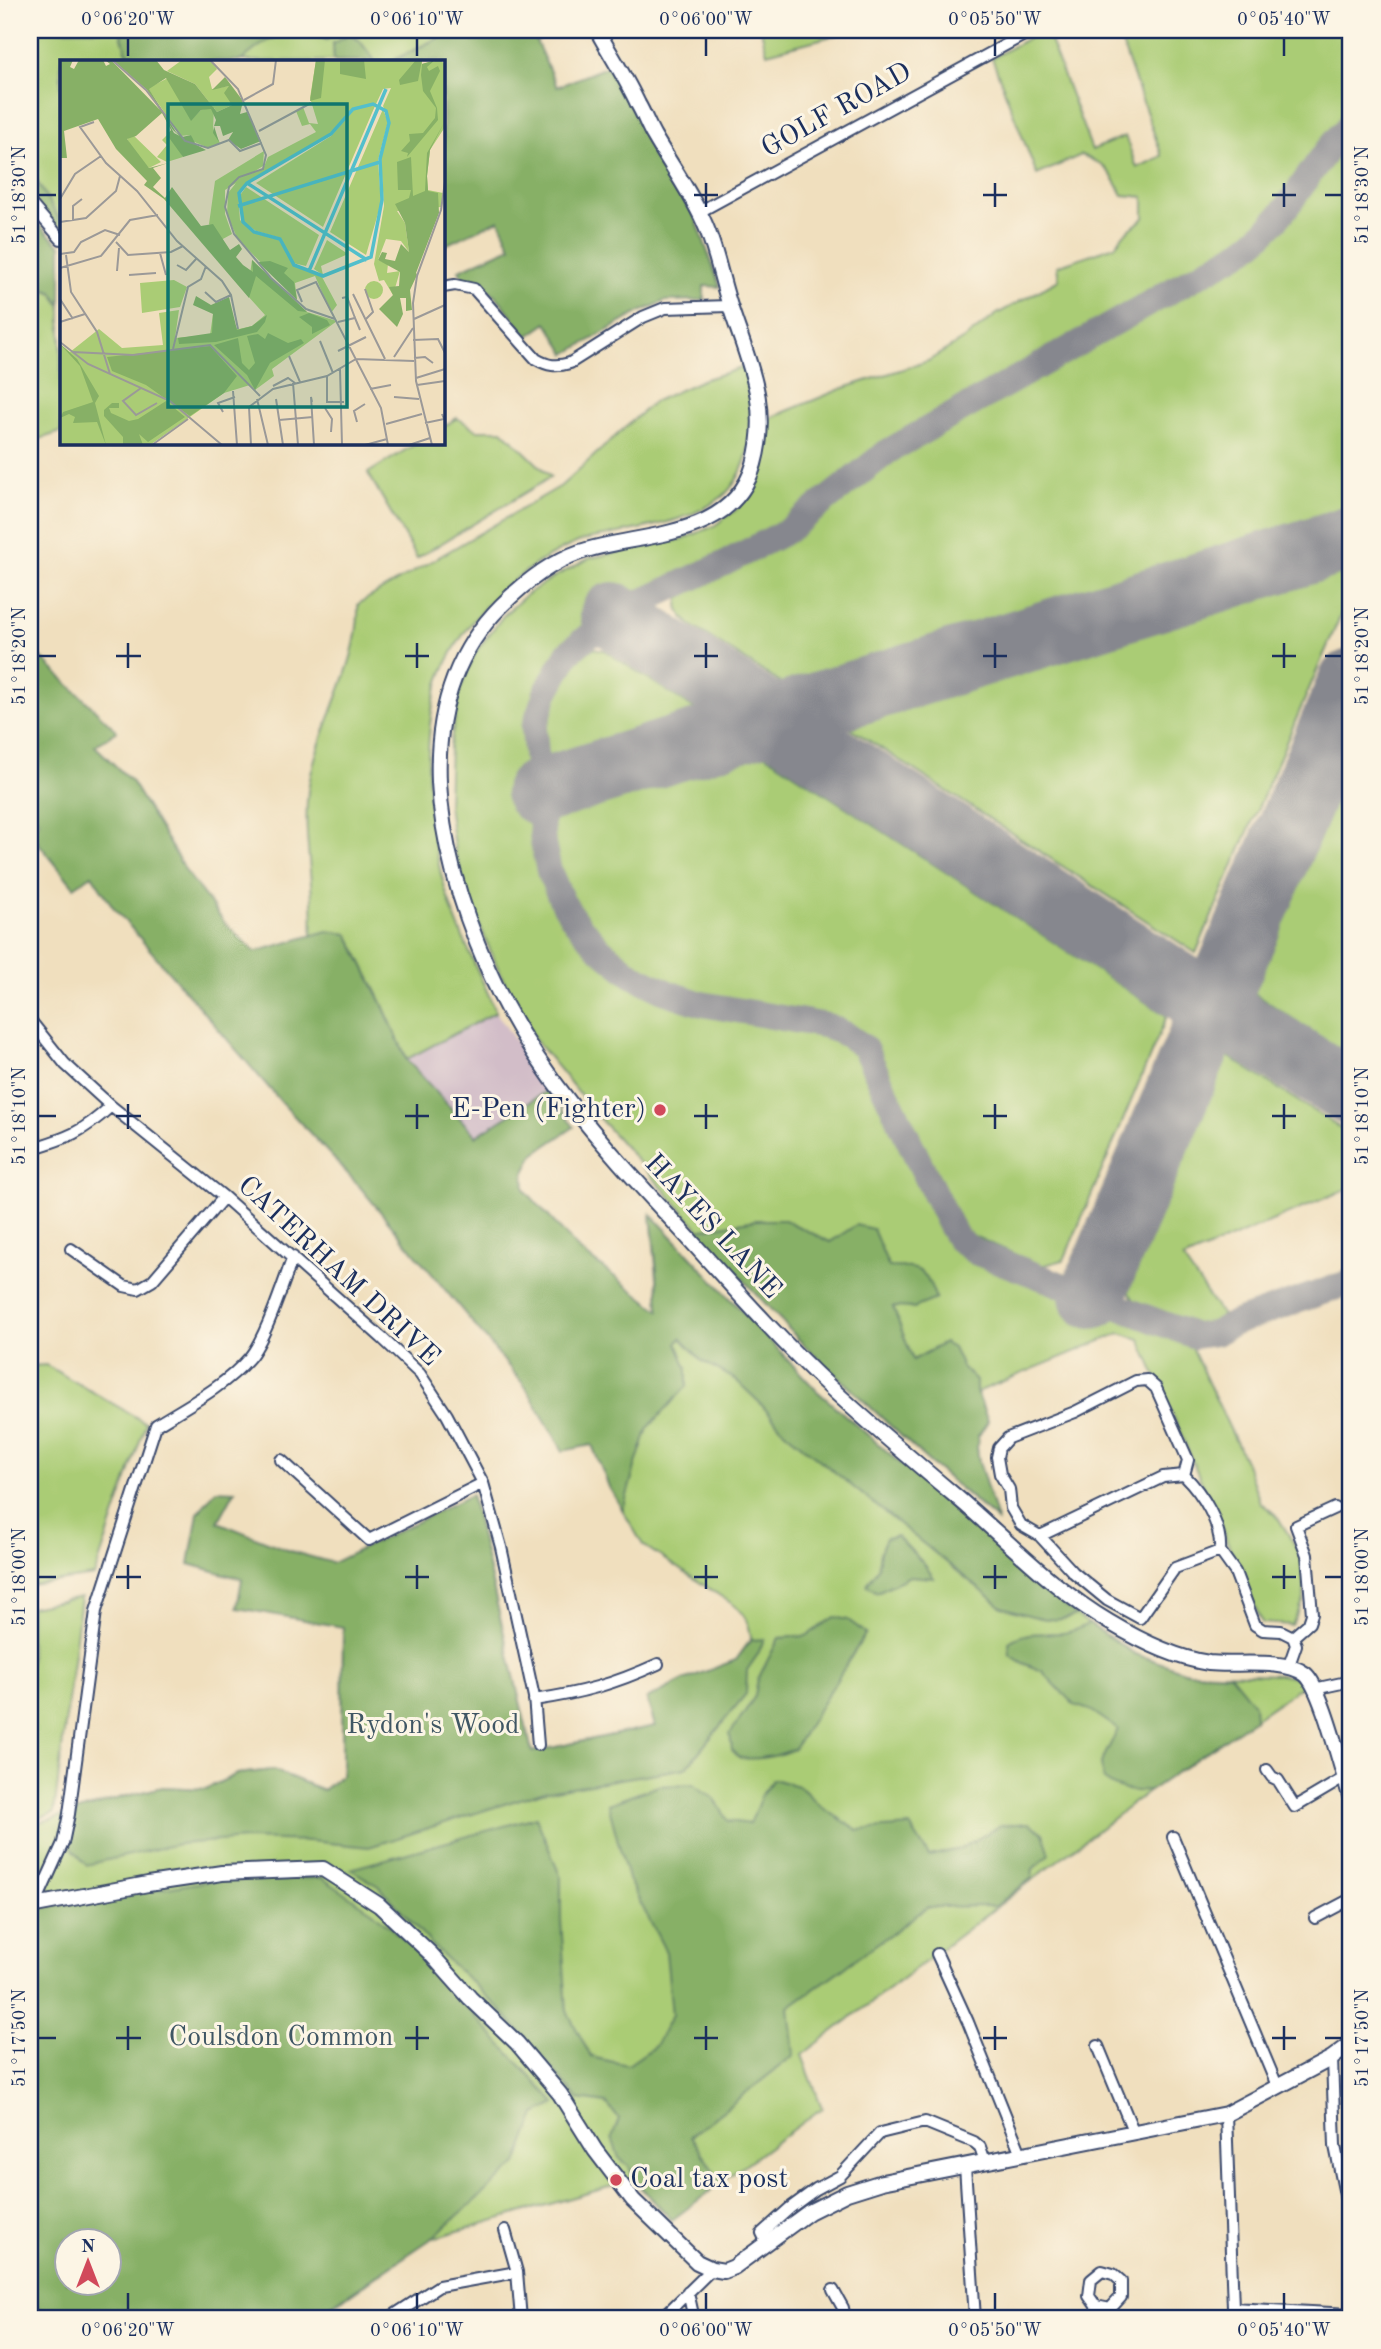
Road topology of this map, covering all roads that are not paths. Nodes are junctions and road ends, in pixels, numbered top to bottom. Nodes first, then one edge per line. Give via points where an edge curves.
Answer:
1 (597, 30) edge
2 (1033, 30) edge
3 (30, 203) edge
4 (699, 212) junction
5 (60, 238) edge
6 (444, 286) edge
7 (730, 306) junction
8 (30, 1020) edge
9 (111, 1106) junction
10 (30, 1149) edge
11 (224, 1197) junction
12 (71, 1249) dead end
13 (293, 1257) junction
14 (281, 1460) dead end
15 (1184, 1475) junction
16 (484, 1483) junction
17 (1344, 1506) edge
18 (1040, 1536) junction
19 (1220, 1551) junction
20 (1293, 1637) junction
21 (658, 1664) dead end
22 (1288, 1668) junction
23 (1351, 1681) edge
24 (1314, 1689) junction
25 (534, 1700) junction
26 (538, 1745) dead end
27 (1267, 1770) dead end
28 (1344, 1778) junction
29 (1351, 1798) edge
30 (1173, 1837) dead end
31 (1351, 1899) edge
32 (32, 1905) edge
33 (1315, 1918) dead end
34 (937, 1954) dead end
35 (1351, 2044) edge
36 (1098, 2046) dead end
37 (1332, 2057) junction
38 (1278, 2088) junction
39 (1226, 2114) junction
40 (1134, 2133) junction
41 (1021, 2154) junction
42 (985, 2161) junction
43 (965, 2166) junction
44 (1351, 2224) edge
45 (505, 2230) dead end
46 (767, 2243) junction
47 (712, 2269) junction
48 (517, 2272) junction
49 (833, 2290) dead end
50 (688, 2292) junction
51 (1351, 2314) edge
52 (388, 2319) edge
53 (521, 2319) edge
54 (661, 2319) edge
55 (694, 2319) edge
56 (845, 2319) edge
57 (975, 2319) edge

1 - 4 street, HAYES LANE
2 - 4 street, GOLF ROAD
3 - 5 street
4 - 7 street, HAYES LANE via 719,261
6 - 7 street via 474,289 536,359 558,366 665,308
7 - 22 street, HAYES LANE via 759,397 760,435 744,486 730,504 701,523 579,552 546,569 490,617 467,646 452,683 442,719 439,801 461,902 484,960 509,1013 555,1085 595,1134 794,1352 892,1442 1063,1591 1106,1620 1189,1659
8 - 9 street, CATERHAM DRIVE via 65,1064
9 - 10 street via 91,1125
9 - 11 street, CATERHAM DRIVE
11 - 12 street via 152,1281 138,1289 124,1286
11 - 13 street, CATERHAM DRIVE
13 - 16 street, CATERHAM DRIVE via 419,1374
13 - 32 street via 250,1357 218,1386 156,1425 96,1611 63,1843
14 - 16 street via 369,1540
15 - 18 street via 1163,1477
15 - 18 street via 1188,1460 1156,1388 1147,1380 1136,1381 1075,1412 1008,1438 999,1448 1000,1474 1009,1489 1011,1508 1021,1525
15 - 19 street via 1199,1490 1221,1538
16 - 25 street, CATERHAM DRIVE
17 - 20 street via 1296,1526 1307,1555 1312,1614
18 - 19 street via 1107,1600 1140,1618 1175,1568
19 - 20 street via 1235,1572 1255,1625
20 - 22 street via 1296,1645
21 - 25 street via 611,1684
22 - 24 street via 1309,1677
23 - 24 street
24 - 28 street
25 - 26 street, CATERHAM DRIVE
27 - 28 street via 1294,1807
28 - 29 street
30 - 38 street
31 - 33 street
32 - 47 street via 222,1873 323,1870 379,1905 430,1953 560,2094 633,2200 697,2262
34 - 41 street
35 - 37 street
36 - 40 street
37 - 38 street
37 - 44 street via 1335,2146
38 - 39 street
39 - 40 street
39 - 51 street via 1233,2308
40 - 41 street
41 - 42 street
42 - 43 street
42 - 46 street via 974,2142 925,2122 880,2133 839,2176 762,2233
43 - 46 street via 847,2193 809,2212
43 - 57 street
45 - 48 street
46 - 47 street via 734,2267
47 - 50 street
48 - 52 street via 439,2286
48 - 53 street
49 - 56 street
50 - 54 street
50 - 55 street

